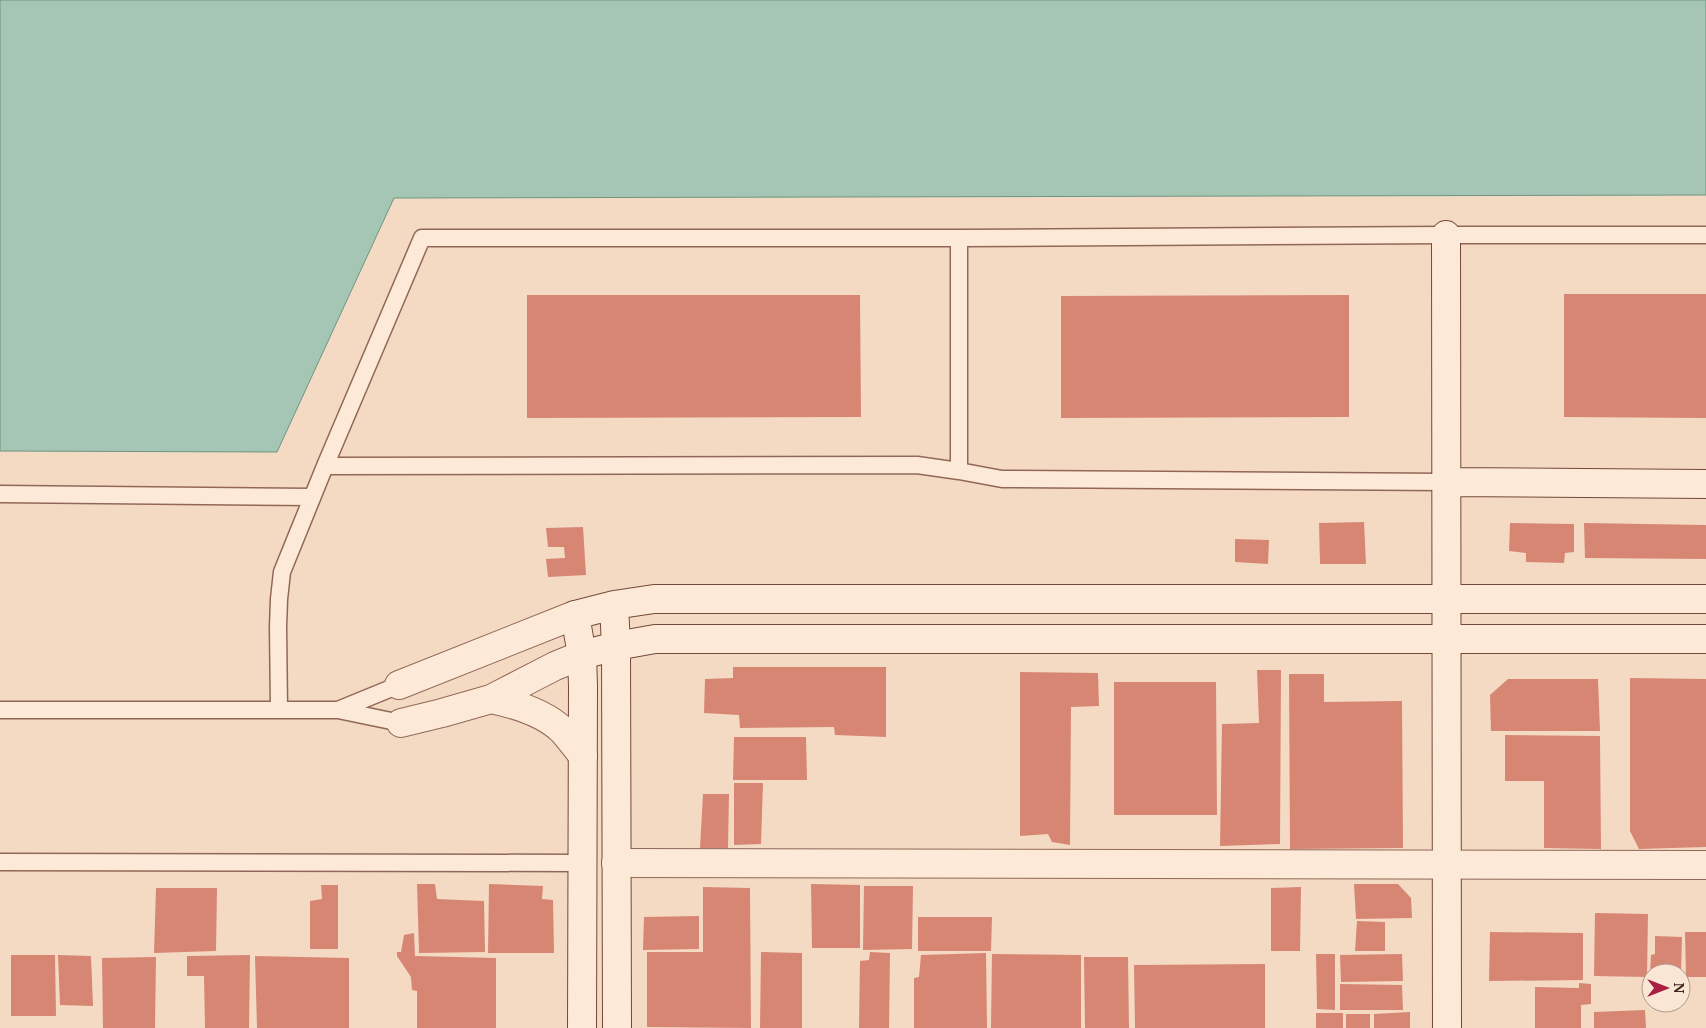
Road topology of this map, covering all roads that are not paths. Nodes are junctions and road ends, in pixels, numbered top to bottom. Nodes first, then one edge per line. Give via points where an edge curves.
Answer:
1 (1446, 235) junction
2 (1706, 235) edge
3 (959, 238) junction
4 (325, 466) junction
5 (958, 471) junction
6 (1446, 482) junction
7 (1706, 484) edge
8 (0, 494) edge
9 (312, 497) junction
10 (1446, 598) junction
11 (1706, 599) edge
12 (614, 605) junction
13 (575, 615) junction
14 (1445, 639) junction
15 (1706, 639) edge
16 (616, 646) junction
17 (582, 655) junction
18 (399, 685) joint
19 (491, 699) junction
20 (0, 710) edge
21 (278, 710) junction
22 (338, 710) junction
23 (401, 723) joint
24 (583, 756) junction
25 (0, 862) edge
26 (582, 863) junction
27 (616, 863) junction
28 (1446, 864) junction
29 (1706, 865) edge
30 (582, 1028) edge
31 (617, 1028) edge
32 (1447, 1028) edge

1 - 2 lane
1 - 3 lane
1 - 6 street
3 - 4 lane via 422,238
3 - 5 lane
4 - 5 lane via 917,465
4 - 9 lane
5 - 6 lane via 1002,479
6 - 7 street
6 - 10 street
8 - 9 lane
9 - 21 lane via 282,572 278,598
10 - 11 street
10 - 12 street via 654,598
10 - 14 street
12 - 13 street
12 - 16 street
13 - 17 street
13 - 18 street
14 - 15 street
14 - 16 street via 656,639
14 - 28 street
16 - 17 street
16 - 27 street
17 - 19 street
17 - 24 street
18 - 22 lane
19 - 23 street
19 - 24 street via 516,704 539,715 561,730
20 - 21 lane
21 - 22 lane
22 - 23 lane
24 - 26 street
25 - 26 lane
26 - 30 street
27 - 28 street
27 - 31 street
28 - 29 street
28 - 32 street

